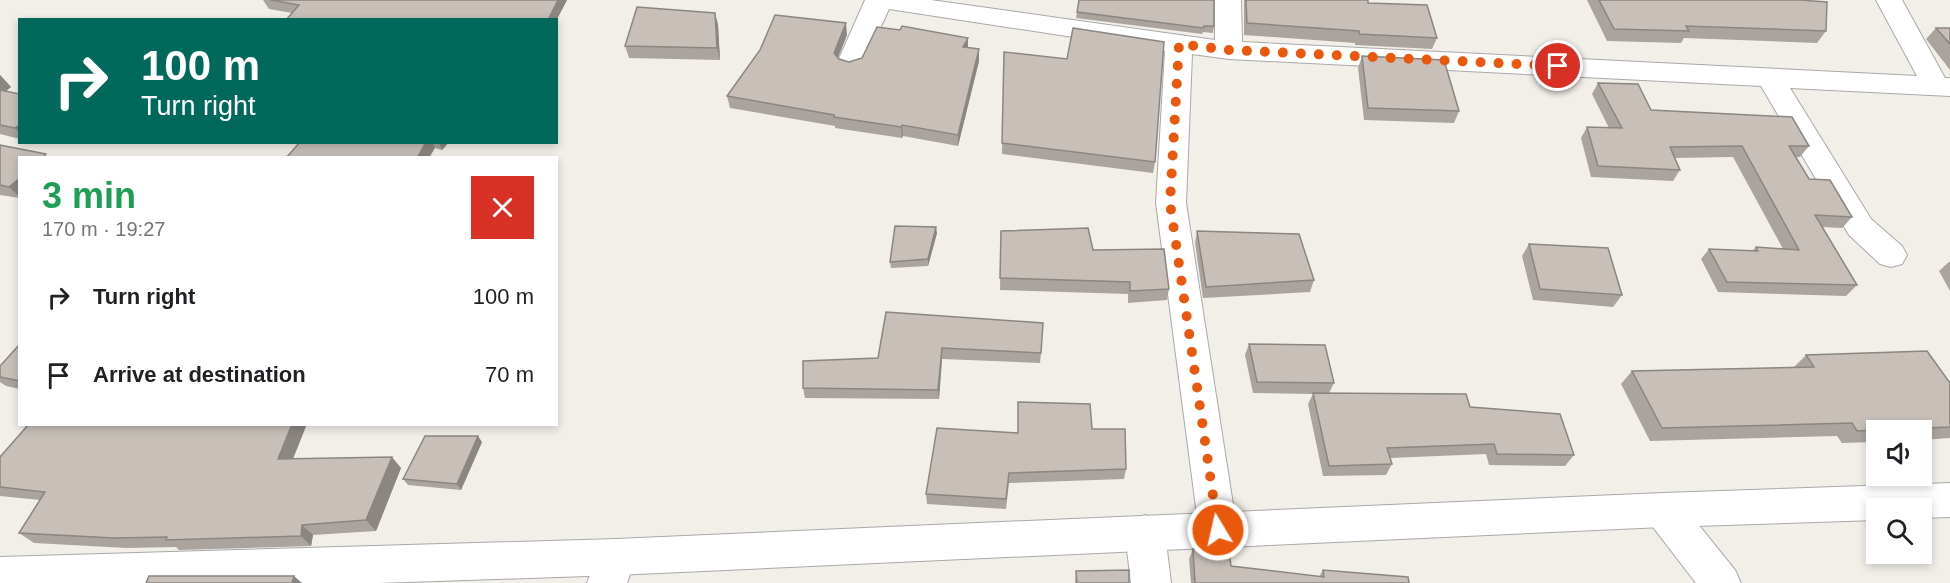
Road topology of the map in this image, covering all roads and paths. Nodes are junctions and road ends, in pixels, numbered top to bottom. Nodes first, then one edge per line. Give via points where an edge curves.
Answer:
1 (879, 0) edge
2 (1228, 0) edge
3 (1889, 0) edge
4 (1179, 44) junction
5 (1229, 50) junction
6 (851, 63) edge
7 (1769, 77) junction
8 (1943, 87) edge
9 (1891, 255) dead end
10 (1950, 500) edge
11 (1663, 510) junction
12 (1218, 530) junction
13 (1146, 533) junction
14 (611, 570) edge
15 (460, 572) edge
16 (0, 576) edge
17 (1151, 583) edge
18 (1721, 583) edge

1 - 4 street
1 - 6 street
2 - 5 street
3 - 8 street
4 - 5 street
4 - 12 street via 1170,203
5 - 7 street
7 - 8 street
7 - 9 street via 1860,227
10 - 11 street
11 - 12 street
11 - 18 street
12 - 13 street
13 - 14 street
13 - 17 street
14 - 15 street
15 - 16 street

